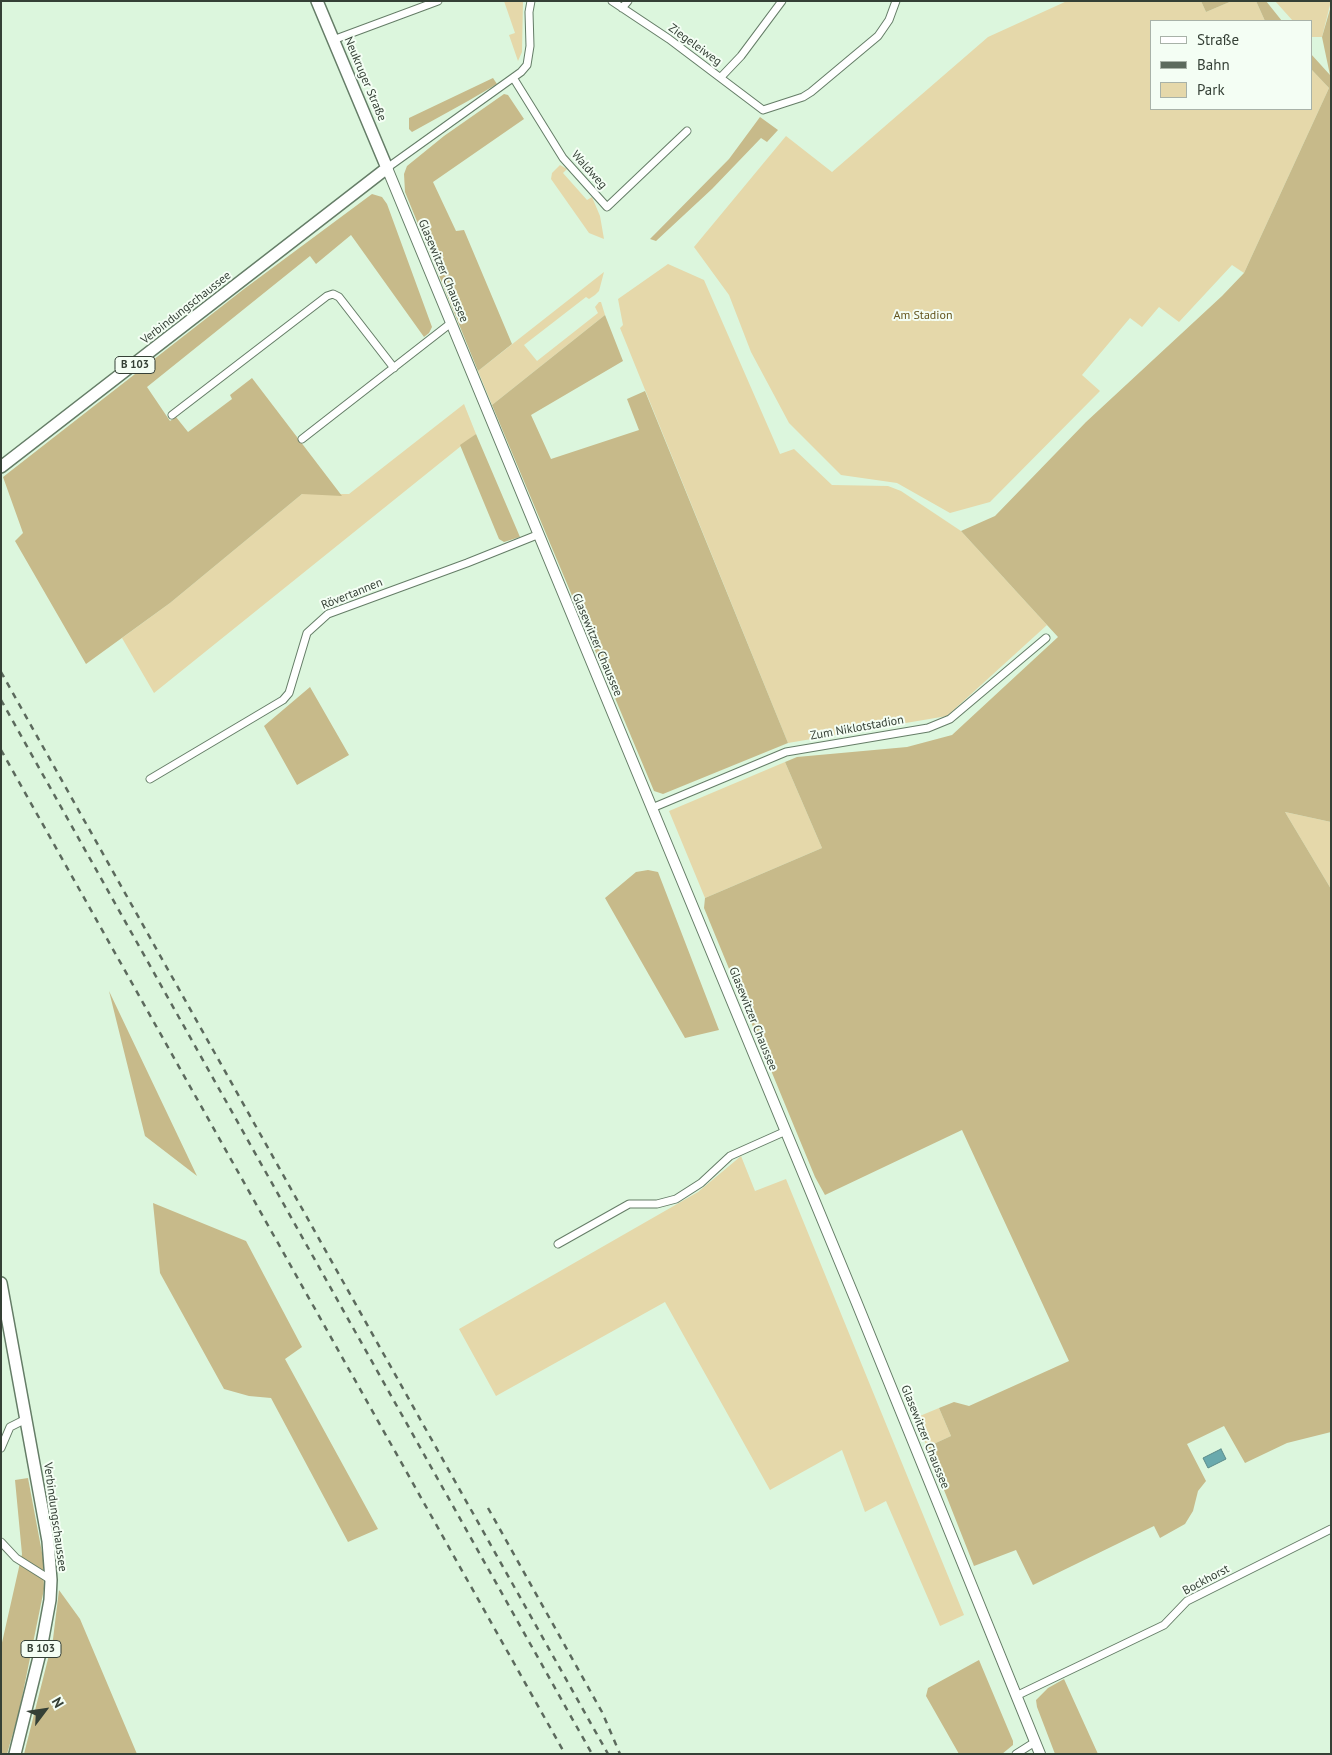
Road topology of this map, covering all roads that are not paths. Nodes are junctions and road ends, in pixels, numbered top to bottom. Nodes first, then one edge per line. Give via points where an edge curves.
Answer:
1 (317, 1) edge
2 (438, 1) edge
3 (531, 1) edge
4 (612, 1) edge
5 (628, 1) edge
6 (782, 1) edge
7 (896, 1) edge
8 (622, 8) junction
9 (333, 40) junction
10 (721, 78) junction
11 (514, 79) junction
12 (687, 131) dead end
13 (387, 168) junction
14 (451, 324) junction
15 (394, 368) junction
16 (172, 415) dead end
17 (302, 439) dead end
18 (1, 467) edge
19 (537, 535) junction
20 (1046, 638) dead end
21 (150, 779) dead end
22 (652, 808) junction
23 (786, 1131) junction
24 (558, 1244) dead end
25 (1, 1283) edge
26 (26, 1419) junction
27 (1, 1448) edge
28 (1331, 1529) edge
29 (1, 1542) edge
30 (51, 1580) junction
31 (1016, 1696) junction
32 (1035, 1742) junction
33 (15, 1754) edge
34 (1016, 1754) edge
35 (1040, 1754) edge

1 - 9 main road, Neukruger Straße
2 - 9 street
3 - 11 street via 527,65
4 - 8 street, Ziegeleiweg
5 - 8 street
6 - 10 street
7 - 10 street, Ziegeleiweg via 890,20 878,36 803,97 763,110
8 - 10 street, Ziegeleiweg
9 - 13 main road, Neukruger Straße
11 - 12 street, Waldweg via 562,158 606,206
11 - 13 street
13 - 14 main road, Glasewitzer Chaussee
13 - 18 main road, Verbindungschaussee / B 103
14 - 15 street
14 - 19 main road, Glasewitzer Chaussee
15 - 16 street via 339,297 333,294
15 - 17 street
19 - 21 street, Rövertannen via 328,614 307,633 289,694 283,700
19 - 22 main road, Glasewitzer Chaussee
20 - 22 street, Zum Niklotstadion via 950,719 928,728 786,752
22 - 23 main road, Glasewitzer Chaussee
23 - 24 street via 730,1156 701,1183 676,1199 657,1204 629,1204
23 - 31 main road, Glasewitzer Chaussee
25 - 26 main road, Verbindungschaussee / B 103
26 - 27 street via 10,1427
26 - 30 main road, Verbindungschaussee / B 103 via 48,1541
28 - 31 street, Bockhorst via 1187,1601 1164,1625
29 - 30 street via 16,1558
30 - 33 main road, Verbindungschaussee / B 103 via 41,1649
31 - 32 main road, Glasewitzer Chaussee
32 - 34 street
32 - 35 main road, Glasewitzer Chaussee

